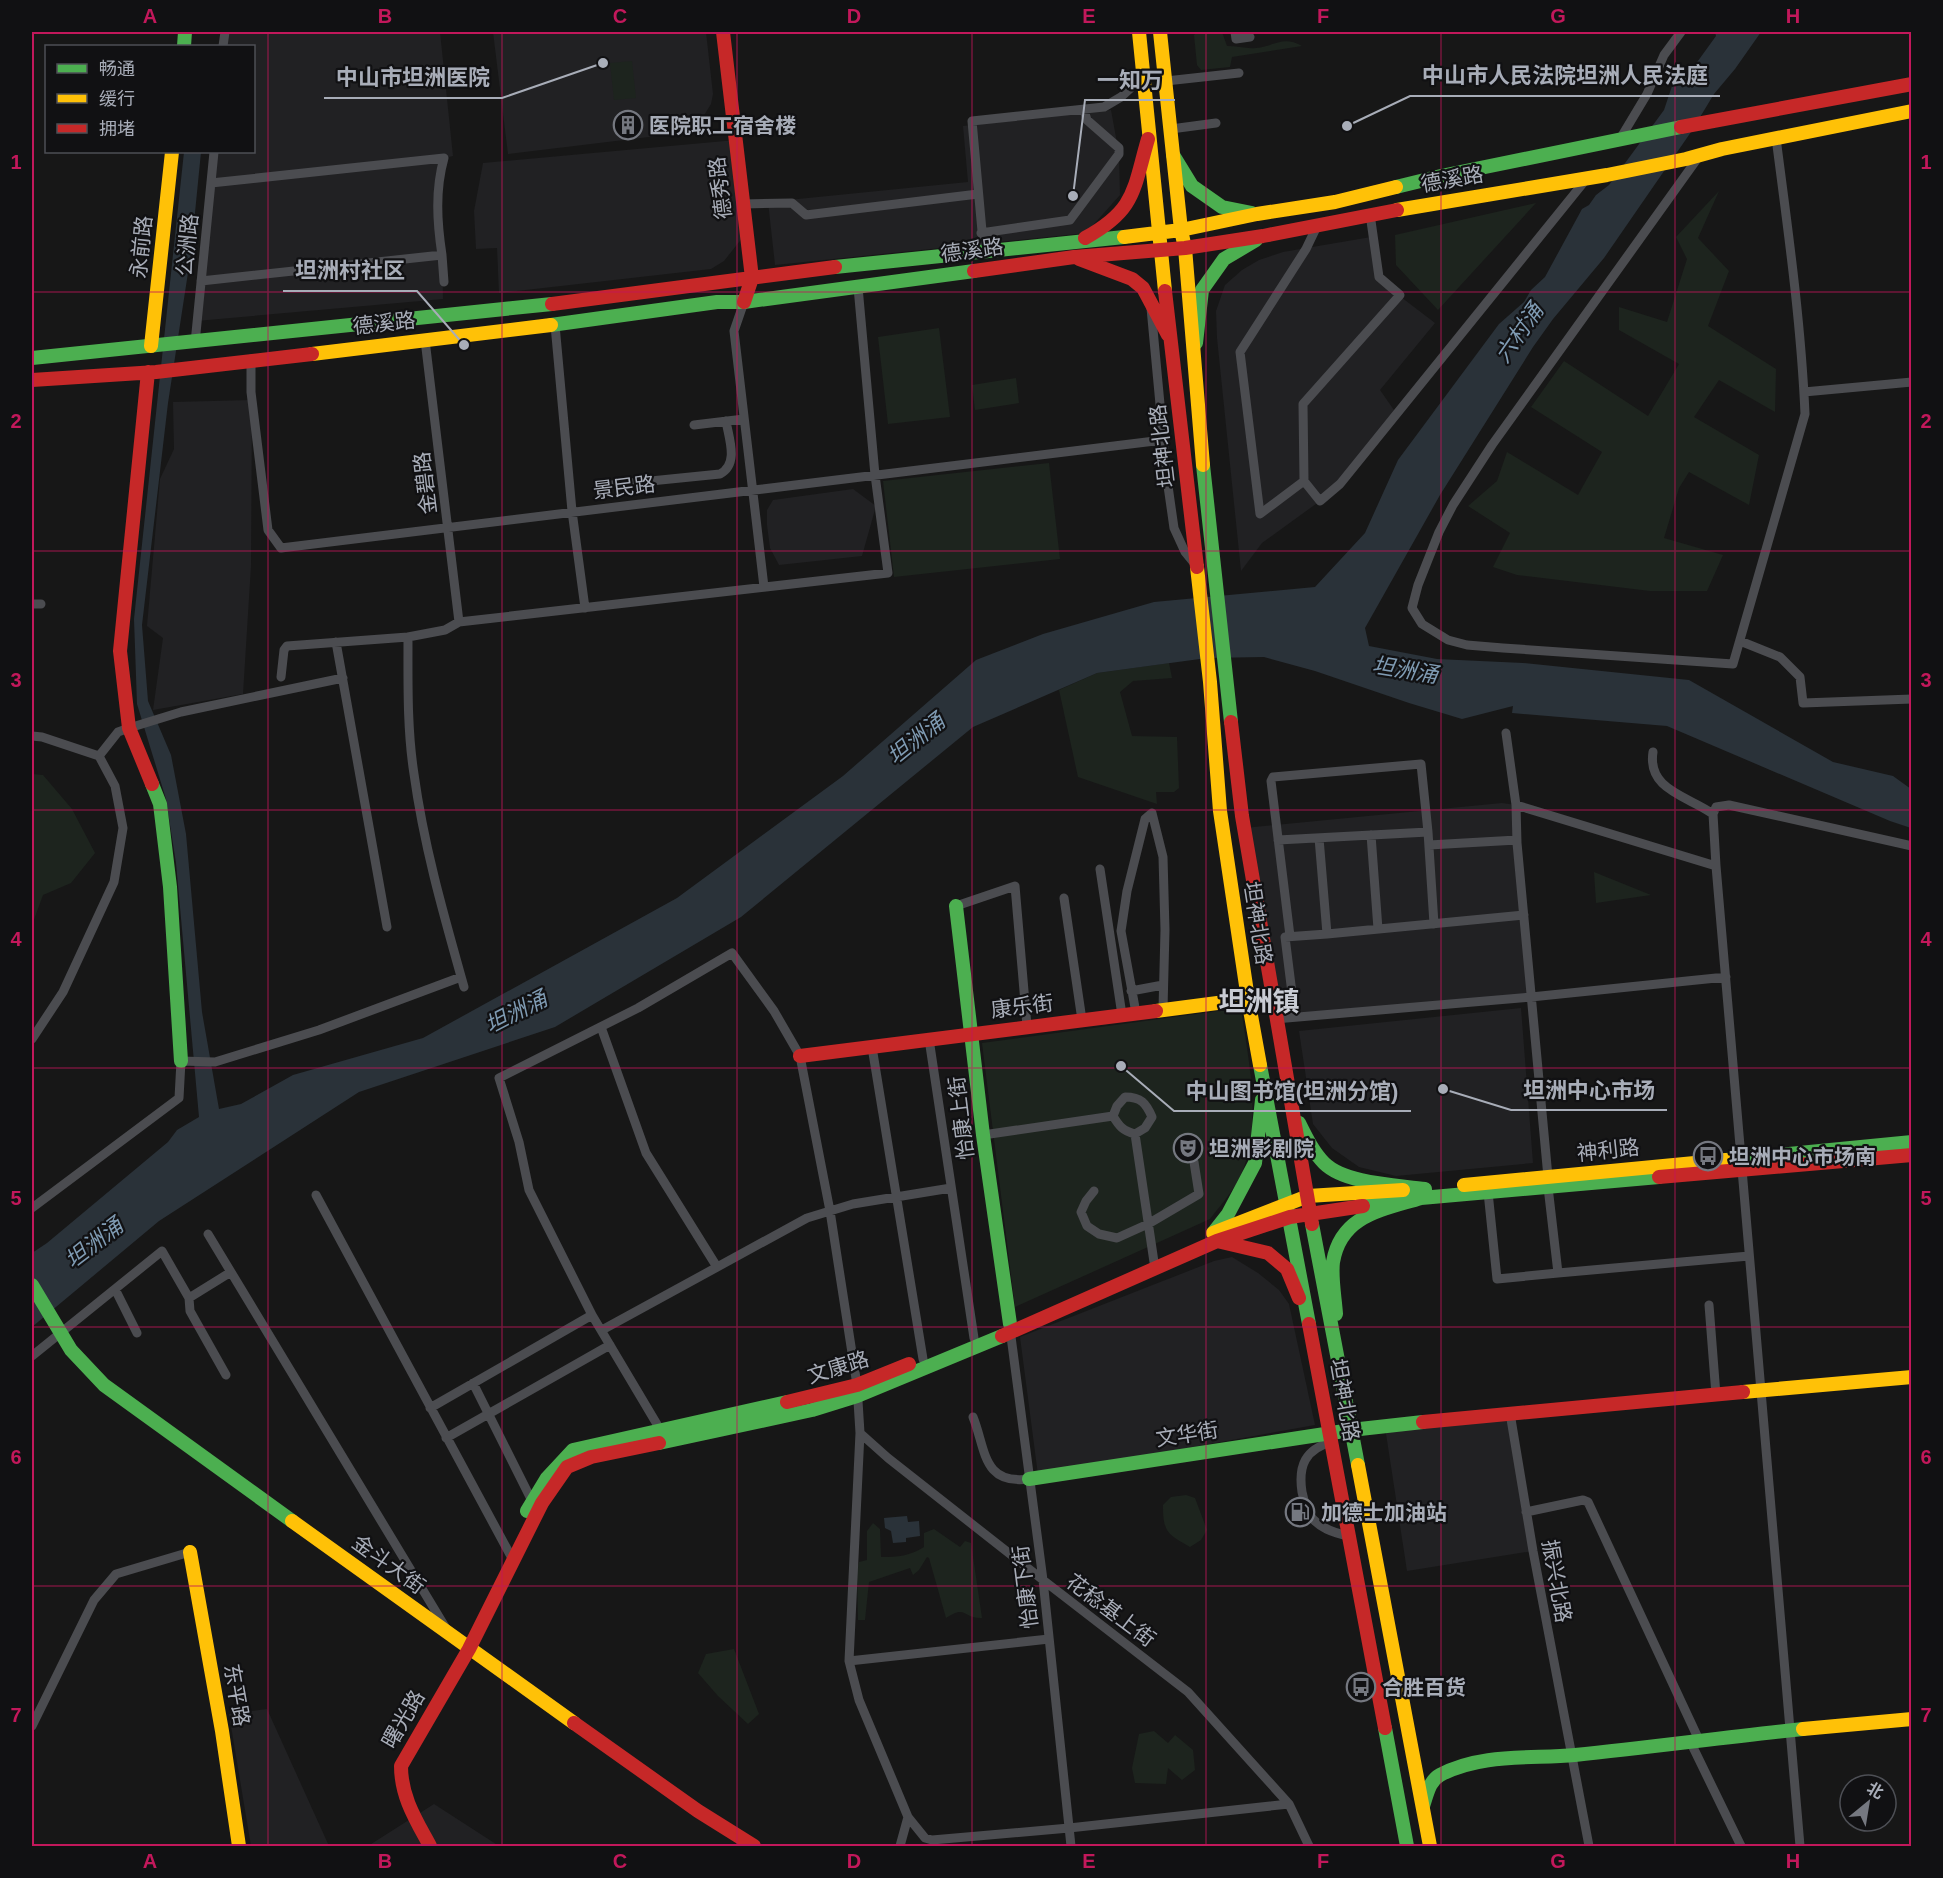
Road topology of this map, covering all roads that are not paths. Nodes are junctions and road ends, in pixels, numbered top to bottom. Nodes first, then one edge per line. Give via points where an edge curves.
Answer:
1 (723, 32) edge
2 (1139, 32) edge
3 (1160, 32) edge
4 (1235, 32) edge
5 (1681, 32) edge
6 (1250, 38) dead end
7 (1239, 73) dead end
8 (1143, 77) junction
9 (1166, 81) junction
10 (1911, 84) edge
11 (1084, 110) junction
12 (1911, 111) edge
13 (1216, 123) dead end
14 (1171, 129) junction
15 (1150, 134) junction
16 (1776, 138) junction
17 (1620, 139) junction
18 (172, 153) edge
19 (214, 153) edge
20 (1173, 155) junction
21 (1700, 155) junction
22 (1588, 177) junction
23 (211, 183) junction
24 (978, 194) junction
25 (743, 204) junction
26 (1257, 214) junction
27 (1370, 214) junction
28 (1318, 224) junction
29 (1181, 230) junction
30 (1160, 232) junction
31 (981, 233) junction
32 (1263, 236) junction
33 (1072, 242) junction
34 (1185, 248) junction
35 (1161, 250) junction
36 (984, 253) junction
37 (442, 255) junction
38 (1074, 257) junction
39 (752, 278) junction
40 (201, 281) junction
41 (444, 282) dead end
42 (858, 287) junction
43 (1150, 299) junction
44 (744, 302) junction
45 (555, 325) junction
46 (425, 340) junction
47 (1171, 340) junction
48 (192, 343) junction
49 (154, 346) junction
50 (32, 358) edge
51 (251, 359) junction
52 (1194, 366) junction
53 (152, 372) junction
54 (32, 380) edge
55 (1911, 382) edge
56 (1804, 392) junction
57 (744, 419) junction
58 (726, 421) junction
59 (694, 425) dead end
60 (1163, 440) junction
61 (875, 475) junction
62 (672, 479) junction
63 (1304, 481) junction
64 (611, 484) dead end
65 (752, 490) junction
66 (674, 499) junction
67 (572, 511) junction
68 (448, 526) junction
69 (1197, 567) junction
70 (764, 587) junction
71 (585, 608) junction
72 (459, 622) junction
73 (408, 637) junction
74 (1740, 641) junction
75 (336, 642) junction
76 (281, 677) dead end
77 (343, 678) junction
78 (1911, 699) edge
79 (129, 728) junction
80 (1506, 733) dead end
81 (32, 736) edge
82 (1653, 752) dead end
83 (99, 756) junction
84 (1516, 805) junction
85 (1713, 814) junction
86 (1428, 832) junction
87 (1371, 835) junction
88 (1319, 838) junction
89 (1278, 840) junction
90 (1517, 840) junction
91 (1429, 845) junction
92 (1911, 846) edge
93 (1716, 866) junction
94 (1100, 869) dead end
95 (1064, 898) dead end
96 (956, 906) joint
97 (1524, 915) junction
98 (1434, 924) junction
99 (387, 927) dead end
100 (1378, 929) junction
101 (1327, 934) junction
102 (1290, 936) junction
103 (1726, 977) junction
104 (1163, 985) junction
105 (1131, 991) junction
106 (1532, 997) junction
107 (1248, 999) junction
108 (1163, 1010) junction
109 (1129, 1014) junction
110 (1295, 1017) junction
111 (1275, 1019) junction
112 (1082, 1020) junction
113 (1027, 1026) junction
114 (601, 1027) junction
115 (972, 1034) junction
116 (32, 1039) edge
117 (929, 1039) junction
118 (872, 1047) junction
119 (800, 1056) junction
120 (181, 1061) junction
121 (1263, 1076) junction
122 (1291, 1109) junction
123 (1113, 1116) junction
124 (1135, 1134) junction
125 (983, 1135) junction
126 (1911, 1142) edge
127 (1911, 1155) edge
128 (1194, 1162) dead end
129 (1741, 1164) junction
130 (1548, 1182) junction
131 (951, 1188) junction
132 (1094, 1191) dead end
133 (1488, 1192) junction
134 (1423, 1193) junction
135 (316, 1195) dead end
136 (1308, 1196) junction
137 (896, 1197) junction
138 (32, 1208) edge
139 (1289, 1210) junction
140 (830, 1211) junction
141 (1310, 1213) junction
142 (1148, 1224) junction
143 (208, 1234) dead end
144 (1215, 1237) junction
145 (1749, 1256) junction
146 (1154, 1262) junction
147 (717, 1268) junction
148 (231, 1272) junction
149 (1558, 1273) junction
150 (32, 1285) edge
151 (115, 1289) junction
152 (189, 1298) junction
153 (1709, 1305) dead end
154 (592, 1315) junction
155 (1311, 1327) junction
156 (1010, 1328) junction
157 (602, 1330) junction
158 (62, 1332) junction
159 (136, 1333) dead end
160 (974, 1338) junction
161 (1334, 1341) junction
162 (610, 1345) junction
163 (32, 1356) edge
164 (923, 1359) junction
165 (226, 1375) dead end
166 (1911, 1377) edge
167 (473, 1383) junction
168 (857, 1390) junction
169 (1760, 1392) junction
170 (1716, 1395) junction
171 (430, 1408) junction
172 (1510, 1413) junction
173 (489, 1414) junction
174 (973, 1417) dead end
175 (1351, 1430) junction
176 (661, 1431) junction
177 (860, 1433) junction
178 (446, 1437) junction
179 (1331, 1438) junction
180 (674, 1439) junction
181 (515, 1466) junction
182 (1029, 1479) junction
183 (536, 1495) junction
184 (1526, 1512) junction
185 (1349, 1536) junction
186 (190, 1552) joint
187 (510, 1556) junction
188 (1042, 1580) junction
189 (448, 1632) junction
190 (1049, 1639) junction
191 (466, 1645) junction
192 (849, 1661) junction
193 (1911, 1719) edge
194 (32, 1726) edge
195 (1790, 1729) junction
196 (1695, 1740) junction
197 (1571, 1755) junction
198 (1289, 1804) junction
199 (1423, 1806) junction
200 (908, 1817) junction
201 (1070, 1828) junction
202 (239, 1846) edge
203 (430, 1846) edge
204 (754, 1846) edge
205 (900, 1846) edge
206 (1071, 1846) edge
207 (1309, 1846) edge
208 (1407, 1846) edge
209 (1430, 1846) edge
210 (1589, 1846) edge
211 (1741, 1846) edge
212 (1800, 1846) edge

1 - 25 main road, 德秀路
2 - 8 main road, 坦神北路
3 - 9 main road
4 - 6 street via 1236,39
5 - 17 street via 1664,55 1647,94
7 - 9 street
8 - 11 street via 1104,107
8 - 15 main road, 坦神北路
9 - 14 main road
10 - 17 main road, 德溪路
11 - 24 street via 972,121
11 - 31 street via 1088,120 1119,148 1119,154 1070,220
12 - 16 main road, 德溪路
13 - 14 street
14 - 20 main road
15 - 30 main road, 坦神北路
15 - 33 main road via 1129,204 1102,229
16 - 21 main road, 德溪路
16 - 56 street
17 - 26 main road, 德溪路 via 1335,202
18 - 49 main road, 永前路
19 - 23 street, 公洲路
20 - 26 main road via 1192,186 1221,207
20 - 29 main road
21 - 22 main road, 德溪路
21 - 74 street via 1454,505 1439,532 1412,608 1422,624 1448,640 1467,645 1733,664
22 - 27 main road, 德溪路
22 - 63 street via 1340,484 1320,501
23 - 37 street via 444,158 437,211
23 - 40 street, 公洲路
24 - 25 street via 806,215 792,202
24 - 31 street
25 - 39 main road, 德秀路
26 - 29 main road, 德溪路
27 - 28 main road, 德溪路
27 - 63 street via 1379,277 1400,295 1303,404
28 - 32 main road, 德溪路
28 - 63 street via 1240,352 1260,514
29 - 30 main road, 德溪路
29 - 34 main road, 坦神北路
30 - 33 main road, 德溪路
30 - 35 main road, 坦神北路
31 - 36 street
32 - 34 main road, 德溪路
32 - 52 main road via 1224,259 1202,290
33 - 36 main road, 德溪路
34 - 35 main road, 德溪路
34 - 52 main road, 坦神北路
35 - 38 main road, 德溪路
35 - 47 main road, 坦神北路
36 - 39 main road, 德溪路
37 - 40 street
37 - 41 street
38 - 42 main road, 德溪路
38 - 43 main road via 1132,279
39 - 44 main road, 德秀路
39 - 48 main road, 德溪路 via 502,311
40 - 48 street, 公洲路
42 - 44 main road, 德溪路
42 - 61 street
43 - 47 main road
43 - 60 street
44 - 45 main road, 德溪路 via 717,302
44 - 57 street via 734,331
45 - 46 main road, 德溪路
45 - 67 street
46 - 51 main road, 德溪路
46 - 68 street, 金碧路
47 - 69 main road, 坦神北路
48 - 49 main road, 德溪路
49 - 50 main road, 德溪路
51 - 53 main road, 德溪路
51 - 68 street, 景民路 via 251,392 268,530 281,548
52 - 111 main road, 坦神北路 via 1242,816
53 - 54 main road, 德溪路
53 - 79 main road via 120,651
55 - 56 street
56 - 74 street via 1805,414
57 - 58 street
57 - 65 street
58 - 59 street
58 - 62 street via 730,466 720,474
60 - 61 street, 景民路
60 - 69 street via 1174,528
61 - 65 street, 景民路
61 - 70 street via 888,573
62 - 64 street
62 - 66 street
65 - 66 street, 景民路
65 - 70 street
66 - 67 street, 景民路
67 - 68 street, 景民路
67 - 71 street
68 - 72 street, 金碧路
69 - 107 main road, 坦神北路 via 1220,811
70 - 71 street
71 - 72 street
72 - 73 street via 445,630
73 - 75 street
73 - 120 street via 413,772 432,875 463,982 215,1062
74 - 78 street via 1780,657 1800,677 1803,704
75 - 76 street via 288,646 284,650
75 - 77 street
77 - 79 street via 181,712
77 - 99 street
79 - 83 street via 118,732
79 - 120 main road via 160,804 170,887
80 - 84 street
81 - 83 street
82 - 85 street via 1651,765 1657,778
83 - 116 street via 115,786 123,828 114,882 63,992
84 - 90 street
84 - 93 street
85 - 92 street via 1716,807 1729,806
85 - 93 street
86 - 87 street
86 - 89 street via 1421,764 1273,777
86 - 91 street
87 - 88 street
87 - 100 street
88 - 89 street
88 - 101 street
89 - 102 street
90 - 91 street
90 - 97 street
91 - 98 street
93 - 103 street
94 - 109 street
95 - 112 street
96 - 113 street via 1015,886
96 - 115 main road, 怡康上街
97 - 98 street
97 - 106 street
98 - 100 street
100 - 101 street
101 - 102 street
102 - 110 street via 1285,937
103 - 106 street
103 - 129 street
104 - 105 street
104 - 105 street via 1163,857 1152,813 1145,819 1121,931
104 - 108 street
105 - 109 street
106 - 110 street
106 - 130 street
107 - 108 main road, 康乐街
107 - 121 main road, 坦神北路
108 - 109 main road, 康乐街
109 - 112 main road, 康乐街
110 - 111 street
111 - 122 main road, 坦神北路
112 - 113 main road, 康乐街
113 - 115 main road, 康乐街
114 - 119 street via 732,953 774,1011
114 - 147 street via 646,1153
114 - 154 street via 499,1078 529,1190
115 - 117 main road, 康乐街
115 - 125 main road, 怡康上街
117 - 118 main road, 康乐街
117 - 131 street
118 - 119 main road, 康乐街
118 - 137 street
119 - 140 street
120 - 138 street via 179,1098
121 - 139 main road, 坦神北路
121 - 144 main road via 1255,1163
122 - 134 main road via 1314,1151 1330,1168
122 - 136 main road, 坦神北路
123 - 124 street via 1126,1132
123 - 124 street via 1125,1098 1136,1097 1147,1103 1152,1117
123 - 125 street
124 - 142 street
125 - 156 main road, 怡康上街
126 - 129 main road, 神利路
127 - 129 main road
128 - 142 street via 1199,1194
129 - 130 main road, 神利路
129 - 145 street
130 - 133 main road
130 - 134 main road, 神利路
130 - 149 street
131 - 137 street
131 - 160 street
132 - 142 street via 1081,1212 1087,1226 1099,1234 1116,1238
133 - 134 main road
133 - 149 street via 1497,1279
134 - 136 main road, 神利路
134 - 141 main road
134 - 161 main road via 1364,1216 1342,1234 1333,1263 1337,1304
135 - 171 street
136 - 139 main road
136 - 141 main road, 坦神北路
137 - 140 street
137 - 164 street
139 - 141 main road
139 - 144 main road
139 - 155 main road, 坦神北路
140 - 147 street via 807,1218
140 - 168 street
141 - 161 main road, 坦神北路
142 - 146 street
143 - 148 street
144 - 146 main road, 文康路
144 - 155 main road via 1268,1253 1287,1269
144 - 156 main road
145 - 149 street
145 - 169 street
146 - 156 main road, 文康路
147 - 157 street
148 - 152 street
148 - 189 street
150 - 158 main road, 金斗大街
151 - 152 street via 162,1251
151 - 158 street
151 - 159 street
152 - 165 street via 190,1311
153 - 170 street
154 - 157 street
154 - 167 street
155 - 179 main road, 坦神北路
156 - 160 main road, 文康路
156 - 168 main road
156 - 182 street, 怡康下街
157 - 162 street
158 - 163 street
158 - 189 main road, 金斗大街 via 71,1350 104,1385
160 - 164 main road, 文康路
161 - 175 main road, 坦神北路
162 - 173 street
162 - 176 street
164 - 168 main road, 文康路
166 - 169 main road, 文华街
167 - 171 street
167 - 173 street
168 - 176 main road, 文康路
168 - 177 street
168 - 180 main road via 813,1410
169 - 170 main road, 文华街
169 - 195 street
170 - 172 main road, 文华街
171 - 178 street
172 - 175 main road, 文华街
172 - 184 street, 振兴北路
173 - 178 street
173 - 181 street
174 - 182 street via 986,1460 1006,1479
175 - 179 main road, 文华街
175 - 199 main road, 坦神北路
176 - 180 street
176 - 183 main road, 文康路 via 573,1450 559,1461
177 - 188 street, 花稔基上街
177 - 192 street
178 - 187 street
179 - 182 main road, 文华街
179 - 185 main road, 坦神北路
179 - 185 street via 1312,1450 1301,1468 1304,1502 1316,1522 1332,1533
180 - 187 main road via 591,1457 567,1467
181 - 183 street
181 - 183 street
182 - 188 street, 怡康下街
183 - 187 main road, 文康路
184 - 196 street via 1588,1502
184 - 197 street, 振兴北路
185 - 208 main road, 坦神北路
186 - 194 street via 116,1574 94,1600
186 - 202 main road, 东平路
187 - 191 main road, 曙光路
188 - 190 street, 怡康下街
188 - 198 street, 花稔基上街 via 1188,1692
189 - 191 main road, 金斗大街
190 - 192 street
190 - 201 street, 怡康下街
191 - 203 main road, 曙光路 via 400,1766 403,1795
191 - 204 main road, 金斗大街
192 - 200 street via 859,1700
193 - 195 main road
195 - 196 main road
195 - 212 street
196 - 197 main road
196 - 211 street
197 - 199 main road via 1481,1762 1453,1770 1431,1783
197 - 210 street, 振兴北路
198 - 201 street
198 - 207 street, 花稔基上街
199 - 209 main road, 坦神北路
200 - 201 street via 925,1838 932,1840
200 - 205 street
201 - 206 street, 怡康下街

